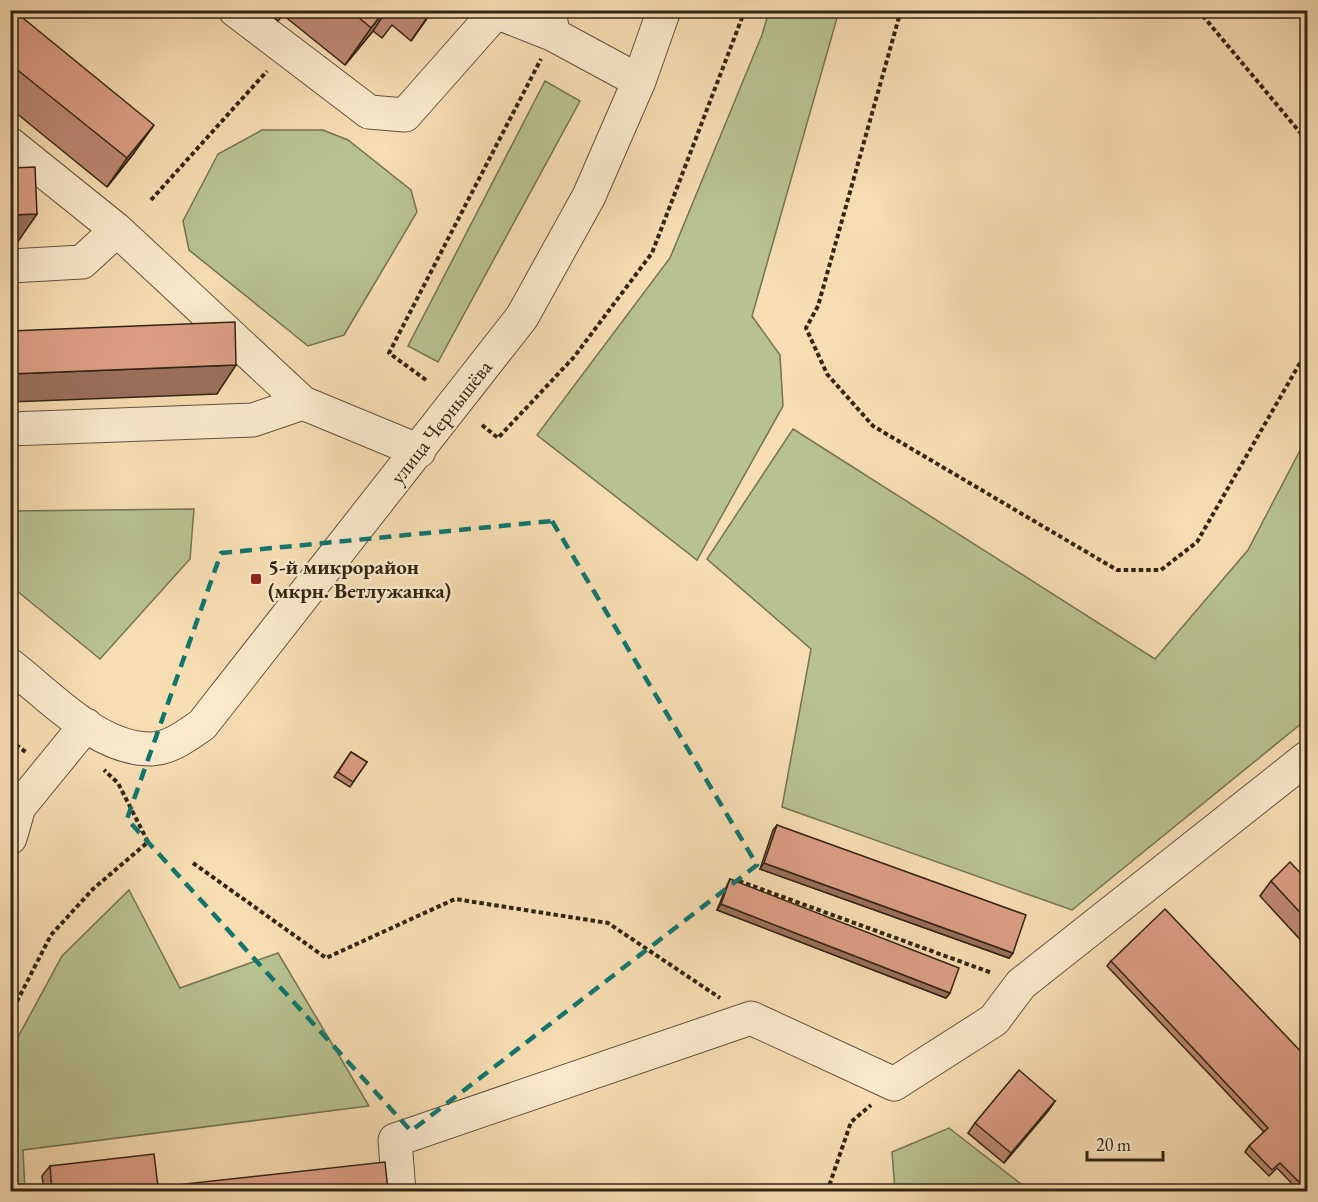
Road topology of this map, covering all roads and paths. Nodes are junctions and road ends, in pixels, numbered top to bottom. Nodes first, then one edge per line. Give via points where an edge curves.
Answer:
1 (235, 10) edge
2 (664, 10) edge
3 (745, 10) edge
4 (901, 10) edge
5 (1198, 10) edge
6 (551, 23) edge
7 (273, 64) dead end
8 (639, 81) junction
9 (1308, 142) edge
10 (10, 144) edge
11 (151, 200) dead end
12 (117, 230) junction
13 (10, 266) edge
14 (1308, 350) edge
15 (426, 380) dead end
16 (303, 403) junction
17 (482, 425) dead end
18 (10, 429) edge
19 (419, 451) junction
20 (10, 664) edge
21 (79, 733) junction
22 (1308, 757) edge
23 (10, 838) edge
24 (193, 863) dead end
25 (739, 881) edge
26 (1021, 984) junction
27 (10, 1015) edge
28 (751, 1018) junction
29 (894, 1084) junction
30 (399, 1191) edge
31 (827, 1191) edge

1 - 6 street via 369,112 405,115 496,12
2 - 8 street, улица Чернышёва
3 - 17 path via 652,253 574,357 498,438
4 - 14 path via 818,306 806,328 827,374 873,426 1117,570 1161,570 1197,542
5 - 9 path
6 - 8 street
6 - 15 path via 389,353
7 - 11 path
8 - 19 street, улица Чернышёва via 590,196 522,317
10 - 12 street
12 - 13 street via 82,262
12 - 16 street
16 - 18 street via 253,420
16 - 19 street
19 - 21 street, улица Чернышёва via 202,725 177,742 154,749 124,746
20 - 21 street
21 - 23 street via 19,807
21 - 27 path via 118,783 148,842 93,889 51,935
22 - 26 street
24 - 28 path via 326,958 455,899 608,923
25 - 26 path
26 - 29 street via 994,1020
28 - 29 street
28 - 30 street via 395,1140
29 - 31 path via 851,1122

